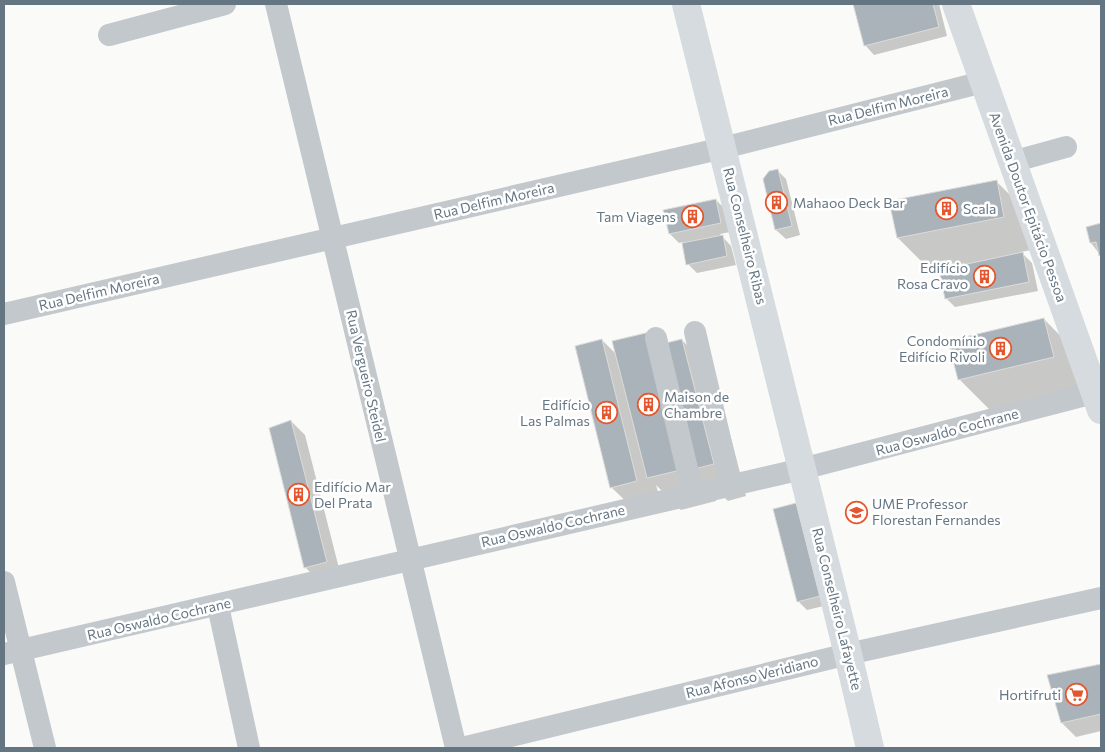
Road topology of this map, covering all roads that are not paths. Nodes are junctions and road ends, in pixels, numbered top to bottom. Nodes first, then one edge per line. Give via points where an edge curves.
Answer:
1 (225, 4) edge
2 (276, 4) edge
3 (686, 4) edge
4 (956, 4) edge
5 (109, 36) dead end
6 (983, 82) junction
7 (1066, 147) dead end
8 (723, 148) junction
9 (1012, 162) junction
10 (334, 239) junction
11 (4, 314) edge
12 (695, 332) dead end
13 (656, 338) dead end
14 (1099, 398) edge
15 (802, 469) junction
16 (731, 486) junction
17 (693, 494) junction
18 (409, 559) junction
19 (4, 582) edge
20 (1101, 598) edge
21 (218, 606) junction
22 (12, 652) edge
23 (848, 654) junction
24 (45, 748) edge
25 (249, 748) edge
26 (456, 748) edge
27 (462, 748) edge
28 (870, 748) edge

1 - 5 street
2 - 10 street, Rua Vergueiro Steidel
3 - 8 main road, Rua Conselheiro Ribas
4 - 6 main road, Avenida Doutor Epitácio Pessoa
6 - 8 street, Rua Delfim Moreira
6 - 9 main road, Avenida Doutor Epitácio Pessoa
7 - 9 street
8 - 10 street, Rua Delfim Moreira
8 - 15 main road, Rua Conselheiro Ribas
9 - 14 main road, Avenida Doutor Epitácio Pessoa
10 - 11 street, Rua Delfim Moreira
10 - 18 street, Rua Vergueiro Steidel
12 - 16 street
13 - 17 street
14 - 15 street, Rua Oswaldo Cochrane
15 - 16 street, Rua Oswaldo Cochrane
15 - 23 main road, Rua Conselheiro Lafayette
16 - 17 street, Rua Oswaldo Cochrane
17 - 18 street, Rua Oswaldo Cochrane
18 - 21 street, Rua Oswaldo Cochrane
18 - 26 street, Rua Vergueiro Steidel
19 - 22 street
20 - 23 street, Rua Afonso Veridiano
21 - 22 street, Rua Oswaldo Cochrane
21 - 25 street
22 - 24 street
23 - 27 street, Rua Afonso Veridiano
23 - 28 main road, Rua Conselheiro Lafayette

